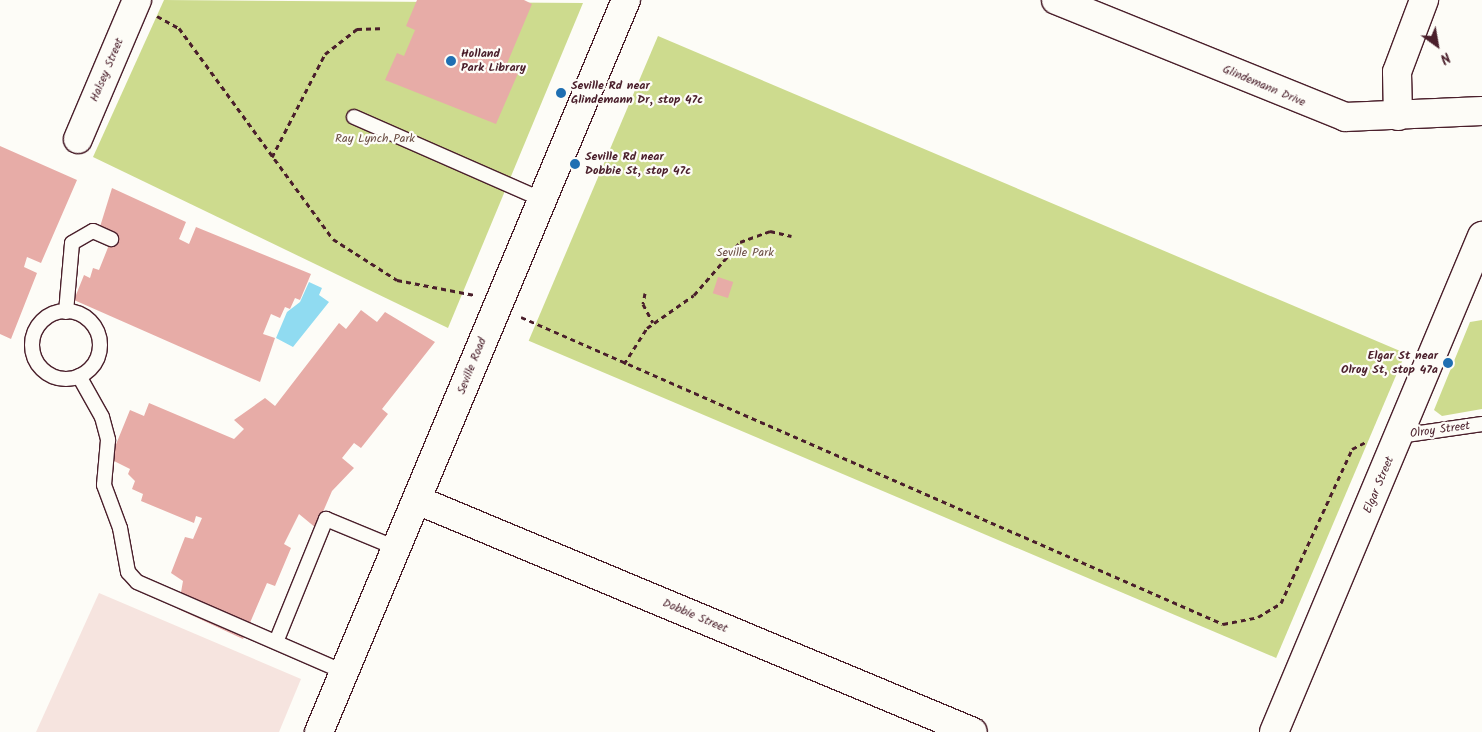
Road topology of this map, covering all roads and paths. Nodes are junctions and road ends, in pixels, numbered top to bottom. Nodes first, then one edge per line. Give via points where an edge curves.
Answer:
1 (626, 0) edge
2 (1056, 0) edge
3 (1424, 0) edge
4 (136, 2) edge
5 (380, 28) dead end
6 (1482, 111) edge
7 (1398, 116) junction
8 (354, 117) dead end
9 (78, 139) dead end
10 (272, 157) junction
11 (543, 200) junction
12 (791, 236) dead end
13 (1482, 236) edge
14 (111, 240) dead end
15 (645, 293) dead end
16 (498, 303) junction
17 (66, 312) junction
18 (653, 323) junction
19 (624, 364) junction
20 (79, 376) junction
21 (1482, 424) edge
22 (1399, 436) junction
23 (417, 500) junction
24 (396, 548) junction
25 (276, 642) junction
26 (344, 672) junction
27 (319, 732) edge
28 (973, 732) edge
29 (1274, 732) edge

1 - 11 street, Seville Road
2 - 7 street, Glindemann Drive via 1325,112 1345,117
3 - 7 street via 1397,72
4 - 9 street, Halsey Street
4 - 10 path via 179,28
5 - 10 path via 357,29 325,54
6 - 7 street, Glindemann Drive
8 - 11 lane
10 - 16 path via 333,239 397,280
11 - 16 street, Seville Road
12 - 18 path via 770,231 740,242 694,295
13 - 22 street, Elgar Street
14 - 17 lane via 94,231 72,243
15 - 18 path via 643,304
16 - 19 path via 550,332
16 - 23 street, Seville Road
17 - 20 lane via 92,323 100,343 94,364
17 - 20 lane via 43,320 32,340 32,352 44,372 55,377
18 - 19 path
19 - 22 path via 1223,624 1258,617 1281,603 1352,449 1362,442
20 - 25 lane via 102,417 108,440 104,485 120,528 128,572 137,582
21 - 22 lane, Olroy Street
22 - 29 street, Elgar Street
23 - 24 street, Seville Road
23 - 28 street, Dobbie Street
24 - 25 lane via 326,519
24 - 26 street, Seville Road
25 - 26 lane
26 - 27 street, Seville Road

